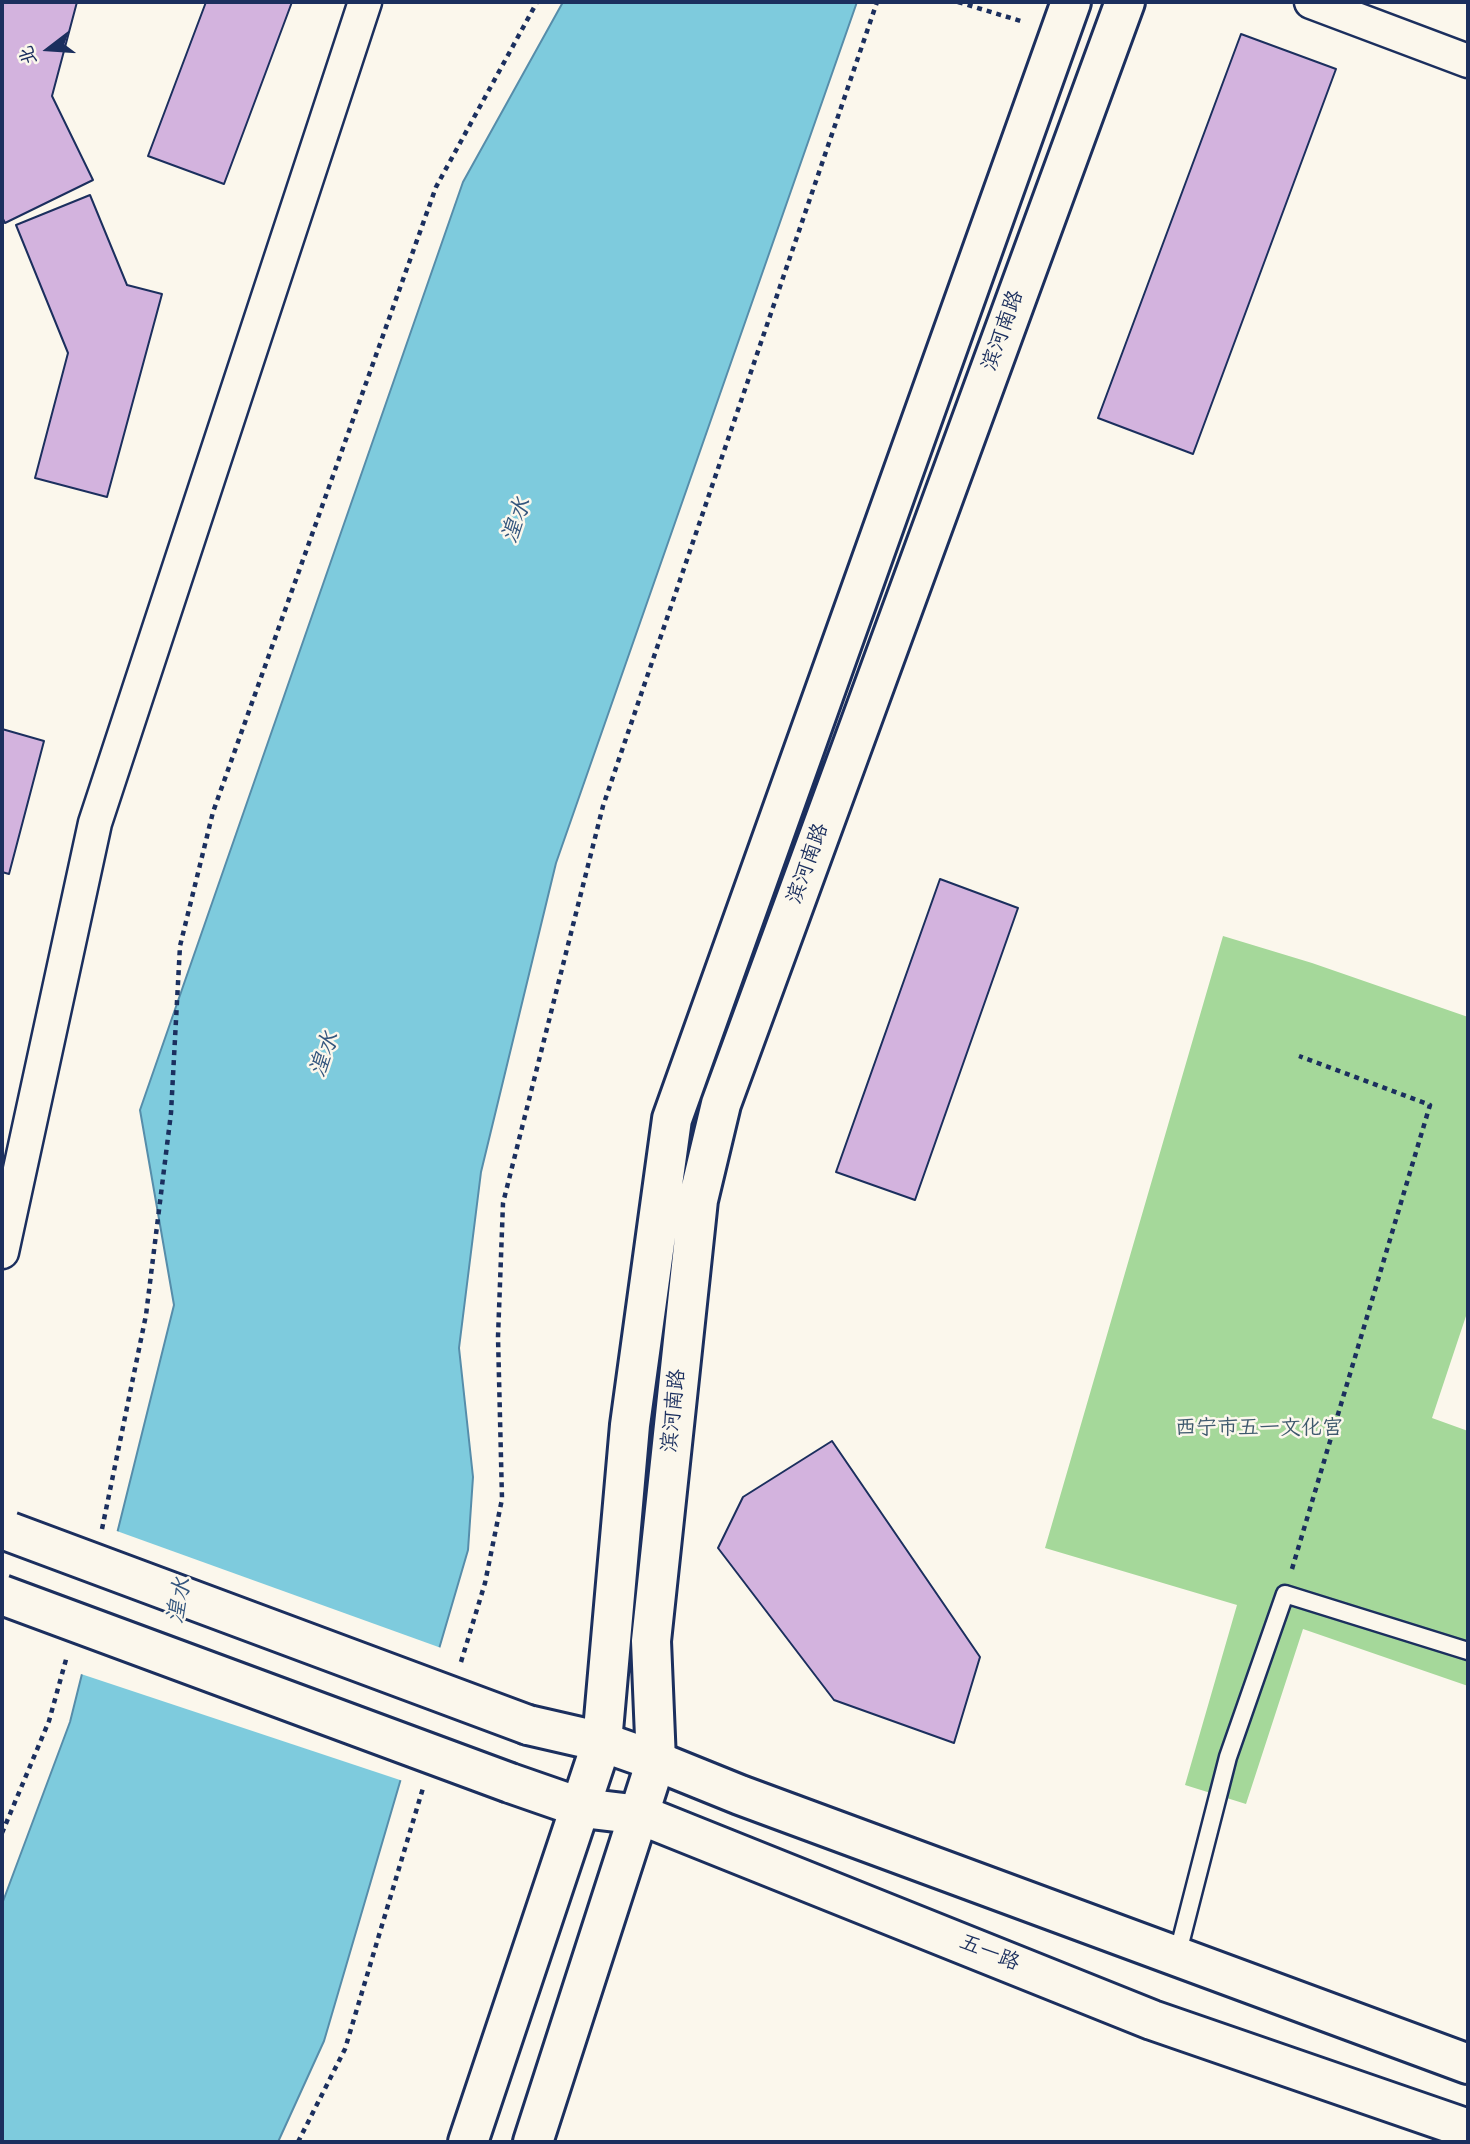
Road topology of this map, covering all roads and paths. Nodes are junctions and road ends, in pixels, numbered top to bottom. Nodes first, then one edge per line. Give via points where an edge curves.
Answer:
1 (365, 2) edge
2 (537, 2) edge
3 (877, 2) edge
4 (958, 2) edge
5 (1125, 2) edge
6 (1311, 2) edge
7 (1066, 18) edge
8 (1468, 61) edge
9 (1299, 1056) dead end
10 (2, 1252) edge
11 (6, 1531) edge
12 (100, 1536) dead end
13 (1285, 1594) junction
14 (2, 1595) edge
15 (1468, 1651) edge
16 (67, 1655) dead end
17 (457, 1676) dead end
18 (601, 1742) junction
19 (656, 1760) junction
20 (425, 1783) dead end
21 (582, 1808) junction
22 (641, 1815) junction
23 (2, 1833) edge
24 (1177, 1956) junction
25 (1468, 2064) edge
26 (1468, 2129) edge
27 (298, 2142) edge
28 (468, 2142) edge
29 (533, 2142) edge

1 - 10 street via 94,823
2 - 12 path via 436,187 212,812 180,946 171,1113 146,1315
3 - 17 path via 603,806 503,1203 498,1337 502,1499 485,1583
4 - 7 path
5 - 19 main road, 滨河南路 via 721,1104 698,1200 651,1641
6 - 8 street
7 - 18 main road via 672,1119 629,1425
9 - 13 path via 1430,1105
11 - 18 main road, bridge via 528,1725
13 - 15 lane
13 - 24 lane via 1228,1757
14 - 21 main road, 五一路, bridge
16 - 23 path via 49,1721
18 - 19 main road
18 - 21 main road
19 - 22 main road, 滨河南路
19 - 24 main road
20 - 27 path via 345,2049
21 - 22 main road, 五一路
21 - 28 main road
22 - 26 main road, 五一路 via 1152,2020
22 - 29 main road, 滨河南路
24 - 25 main road

